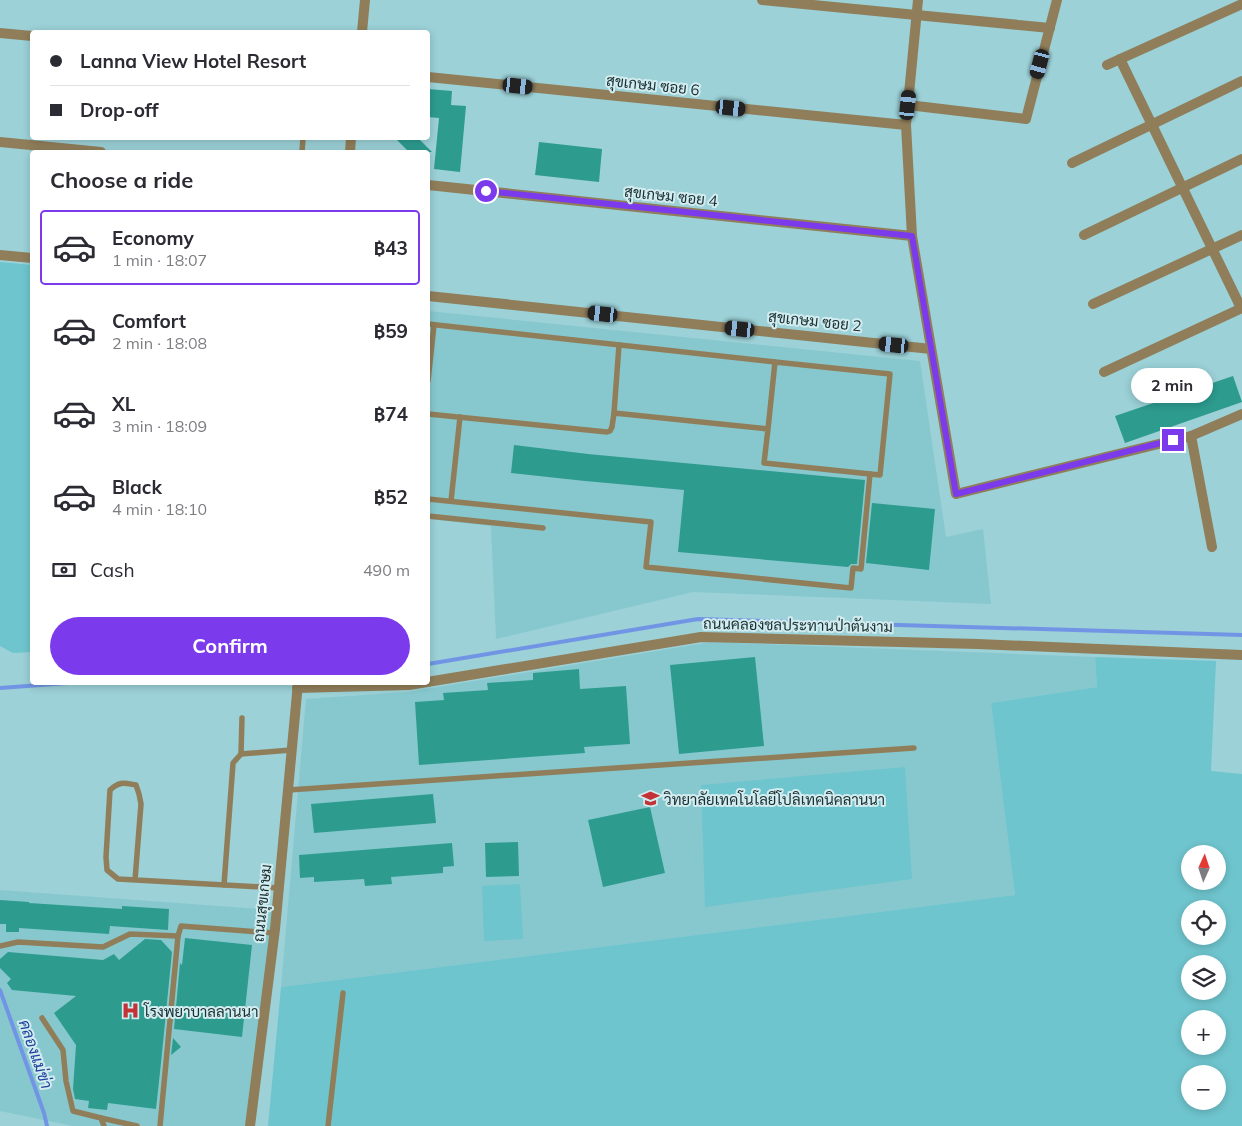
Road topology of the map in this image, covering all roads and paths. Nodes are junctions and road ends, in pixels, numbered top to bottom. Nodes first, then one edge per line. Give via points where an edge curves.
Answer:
1 (365, 0) edge
2 (762, 0) edge
3 (918, 0) edge
4 (1057, 0) edge
5 (1242, 4) edge
6 (917, 15) junction
7 (1050, 28) junction
8 (362, 30) edge
9 (0, 33) edge
10 (30, 36) edge
11 (1120, 59) junction
12 (1107, 65) dead end
13 (430, 77) edge
14 (1242, 81) edge
15 (908, 105) junction
16 (906, 125) junction
17 (1152, 125) junction
18 (0, 142) edge
19 (81, 150) edge
20 (1242, 159) edge
21 (1072, 163) dead end
22 (430, 185) edge
23 (1182, 188) junction
24 (1242, 234) edge
25 (1084, 235) dead end
26 (912, 236) junction
27 (1212, 249) junction
28 (0, 255) edge
29 (30, 258) edge
30 (430, 296) edge
31 (1093, 304) dead end
32 (1241, 308) edge
33 (431, 324) edge
34 (430, 343) edge
35 (619, 345) junction
36 (931, 348) junction
37 (775, 362) junction
38 (1104, 372) dead end
39 (614, 413) junction
40 (430, 414) edge
41 (1242, 414) edge
42 (460, 417) junction
43 (768, 429) junction
44 (1191, 436) junction
45 (870, 474) junction
46 (430, 499) edge
47 (451, 501) junction
48 (430, 516) edge
49 (543, 528) dead end
50 (1212, 548) dead end
51 (1242, 655) edge
52 (430, 682) edge
53 (297, 685) edge
54 (415, 685) edge
55 (242, 718) dead end
56 (914, 748) dead end
57 (292, 750) junction
58 (241, 754) junction
59 (288, 790) junction
60 (134, 880) junction
61 (224, 885) junction
62 (279, 888) junction
63 (274, 933) junction
64 (178, 936) junction
65 (0, 946) edge
66 (343, 993) dead end
67 (42, 1018) dead end
68 (101, 1118) junction
69 (104, 1126) edge
70 (137, 1126) edge
71 (160, 1126) edge
72 (250, 1126) edge
73 (328, 1126) edge

1 - 8 street
2 - 6 street
3 - 6 street
4 - 7 street
5 - 11 street
6 - 7 street
6 - 15 street
7 - 15 street via 1026,119
9 - 10 street
11 - 12 street
11 - 17 street
13 - 16 street, สุขเกษม ซอย 6
14 - 17 street
15 - 16 street
16 - 26 street
17 - 21 street
17 - 23 street
18 - 19 street
20 - 23 street
22 - 26 street, สุขเกษม ซอย 4
23 - 25 street
23 - 27 street
24 - 27 street
26 - 36 street
27 - 31 street
27 - 32 street
28 - 29 street
30 - 36 street, สุขเกษม ซอย 2
32 - 38 street
33 - 34 lane
33 - 35 lane
35 - 37 lane
35 - 39 lane
36 - 44 street via 956,494
37 - 43 lane
37 - 45 lane via 890,374 880,475
39 - 42 lane via 612,427 607,432
39 - 43 lane
40 - 42 lane
41 - 44 street
42 - 47 lane
43 - 45 lane via 764,463
44 - 50 street
45 - 47 lane via 861,569 853,568 850,588 646,567 651,522
46 - 47 lane
48 - 49 lane
51 - 52 street, ถนนคลองชลประทานป่าตันงาม via 701,637
53 - 54 street, ถนนคลองชลประทานป่าตันงาม
53 - 57 street, ถนนสุขเกษม
55 - 58 lane
56 - 59 lane
57 - 58 lane
57 - 59 street, ถนนสุขเกษม
58 - 61 lane via 233,763
59 - 62 street, ถนนสุขเกษม
60 - 60 lane via 140,794 136,786 116,784 110,790 107,870 118,879
60 - 61 lane
61 - 62 lane
62 - 63 street, ถนนสุขเกษม
63 - 64 lane via 181,926
63 - 72 street, ถนนสุขเกษม
64 - 65 lane via 130,934 103,947 18,942
64 - 71 lane
66 - 73 lane
67 - 68 lane via 63,1050 73,1111
68 - 69 lane
68 - 70 lane

